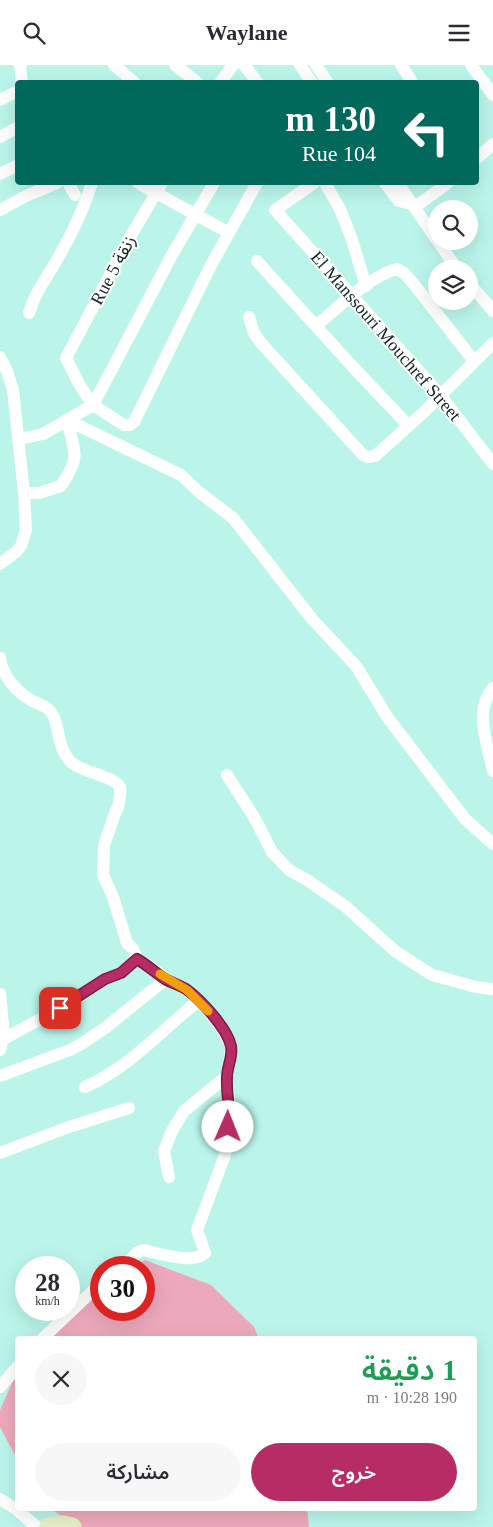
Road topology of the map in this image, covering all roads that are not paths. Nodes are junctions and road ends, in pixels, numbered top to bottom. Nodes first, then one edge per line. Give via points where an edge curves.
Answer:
1 (20, 65) edge
2 (114, 65) edge
3 (175, 65) edge
4 (233, 65) edge
5 (244, 65) edge
6 (300, 65) edge
7 (316, 65) edge
8 (401, 65) edge
9 (470, 65) edge
10 (22, 80) edge
11 (132, 80) edge
12 (194, 80) edge
13 (222, 80) edge
14 (256, 80) edge
15 (310, 80) edge
16 (326, 80) edge
17 (411, 80) edge
18 (15, 92) edge
19 (493, 95) edge
20 (0, 99) edge
21 (15, 129) edge
22 (0, 137) edge
23 (493, 144) edge
24 (479, 156) edge
25 (15, 166) edge
26 (0, 173) edge
27 (52, 185) edge
28 (69, 185) edge
29 (90, 185) edge
30 (146, 185) edge
31 (213, 185) edge
32 (256, 185) edge
33 (311, 185) edge
34 (326, 185) edge
35 (387, 185) edge
36 (399, 185) edge
37 (445, 185) edge
38 (159, 188) edge
39 (75, 195) dead end
40 (414, 206) junction
41 (0, 210) edge
42 (196, 214) junction
43 (428, 227) edge
44 (229, 233) junction
45 (257, 261) dead end
46 (366, 286) junction
47 (478, 294) edge
48 (353, 295) junction
49 (493, 311) edge
50 (29, 313) dead end
51 (249, 317) dead end
52 (316, 327) junction
53 (493, 343) edge
54 (0, 357) edge
55 (474, 361) junction
56 (440, 396) junction
57 (93, 405) junction
58 (67, 420) junction
59 (408, 425) junction
60 (19, 439) junction
61 (493, 464) edge
62 (24, 493) junction
63 (0, 564) edge
64 (0, 658) edge
65 (493, 688) edge
66 (490, 742) edge
67 (493, 771) edge
68 (227, 775) dead end
69 (493, 844) edge
70 (137, 959) junction
71 (166, 979) junction
72 (493, 989) edge
73 (1, 1000) edge
74 (198, 1001) junction
75 (1, 1044) edge
76 (0, 1075) edge
77 (227, 1076) junction
78 (85, 1087) dead end
79 (129, 1108) dead end
80 (0, 1153) edge
81 (169, 1177) dead end
82 (134, 1256) edge
83 (90, 1293) edge
84 (45, 1336) edge
85 (15, 1370) edge
86 (0, 1387) edge
87 (0, 1499) edge
88 (15, 1508) edge
89 (21, 1511) edge
90 (56, 1526) edge

1 - 10 street
2 - 11 street
3 - 12 street
4 - 13 street
5 - 14 street
6 - 15 street
7 - 16 street
8 - 17 street
9 - 19 street
18 - 20 street
21 - 22 street
23 - 24 street
25 - 26 street
27 - 41 street
28 - 39 street
29 - 50 street via 85,204 53,267 39,287
30 - 38 street
31 - 42 street
32 - 44 street
33 - 48 street, El Manssouri Mouchref Street via 275,209
34 - 46 street via 340,209
35 - 40 street via 399,201
36 - 40 street
37 - 40 street
38 - 42 street
38 - 57 street, Rue 5 زنقة via 66,358
40 - 43 street
42 - 44 street
42 - 57 street
44 - 57 street via 134,422 124,425
45 - 52 street
46 - 48 street
46 - 55 street via 393,270 401,271
47 - 49 street
48 - 52 street
48 - 56 street, El Manssouri Mouchref Street
51 - 59 street via 261,343 363,455 375,456
52 - 59 street
53 - 55 street
54 - 60 street via 13,390
55 - 56 street
56 - 59 street
56 - 61 street, El Manssouri Mouchref Street
57 - 58 street
58 - 60 street via 43,434
58 - 62 street via 76,456 72,469 61,487
58 - 69 street via 181,475 233,518 312,619 356,666 388,717 465,819
60 - 62 street
62 - 63 street via 26,531 23,541 16,553
64 - 70 street via 5,676 13,685 25,697 51,711 60,745 71,762 85,771 112,780 120,787 118,808 104,845 102,875 113,897 127,943
65 - 66 street via 488,694 483,716
66 - 67 street
68 - 72 street via 272,852 289,871 345,906 395,951 432,975
70 - 71 street
70 - 75 street via 121,973 105,979
71 - 74 street via 187,990
71 - 76 street via 83,1043
73 - 75 street via 4,1029
74 - 77 street via 216,1019 231,1046
74 - 78 street via 122,1066
77 - 81 street via 184,1111 164,1151
77 - 82 street via 230,1115 224,1155 197,1230 205,1253 192,1259 143,1250
79 - 80 street
83 - 84 street
85 - 86 street
87 - 88 street
89 - 90 street

